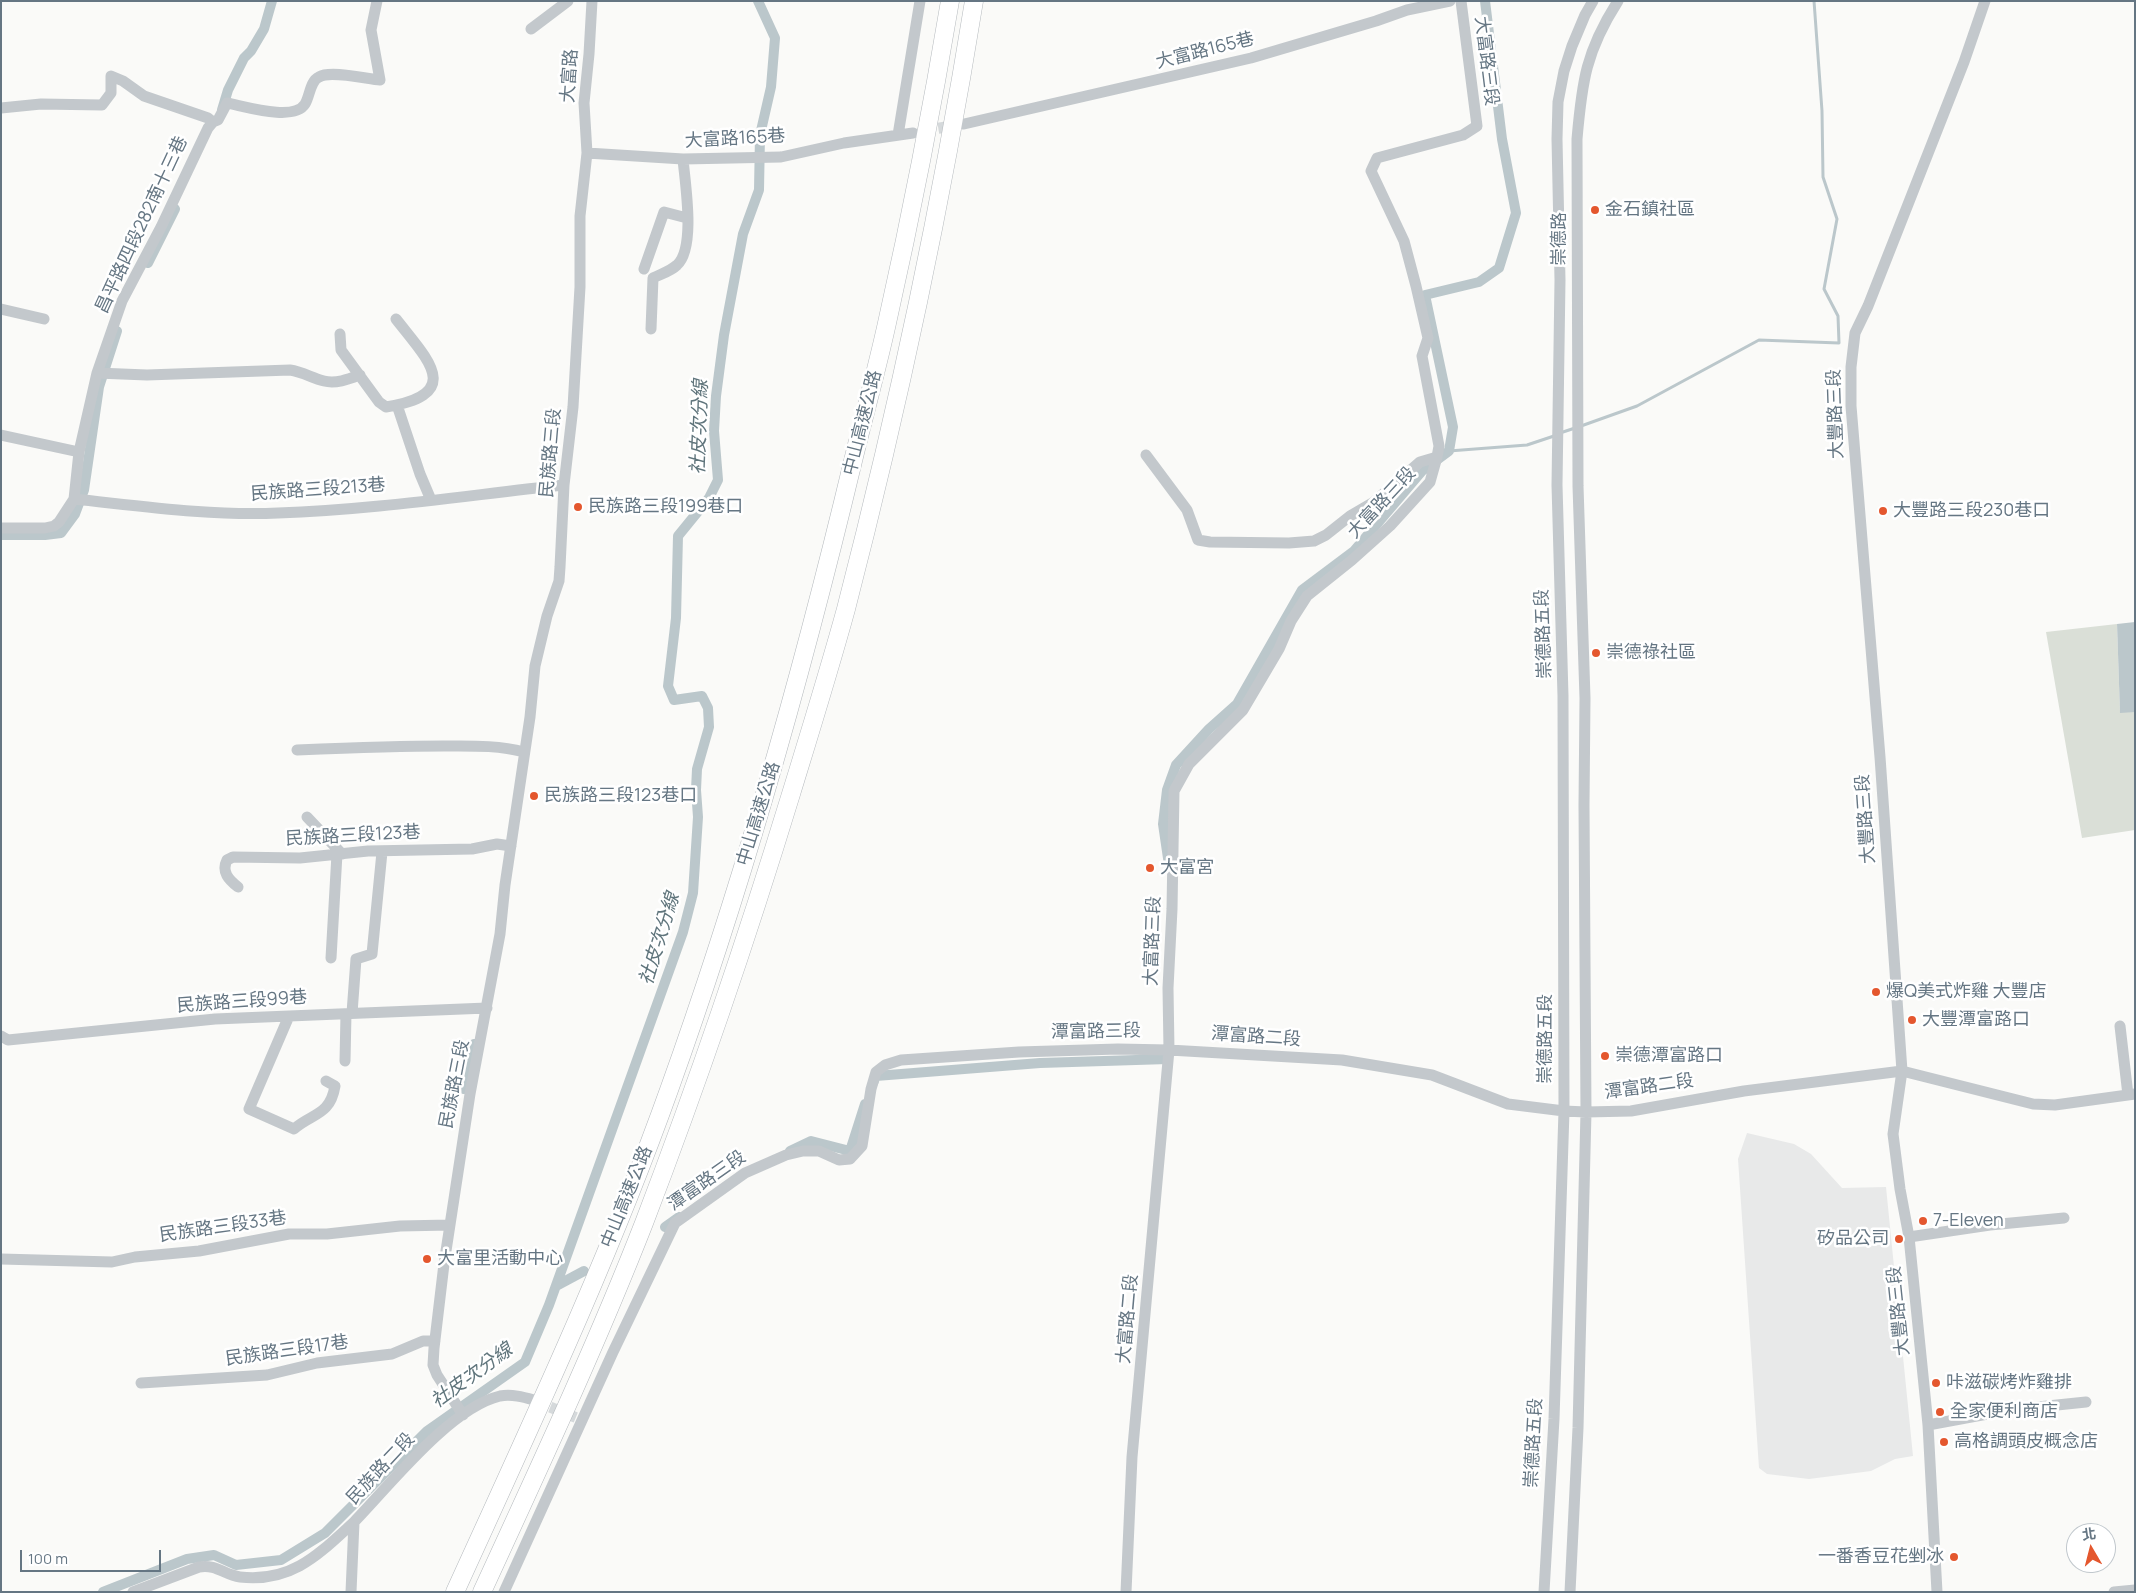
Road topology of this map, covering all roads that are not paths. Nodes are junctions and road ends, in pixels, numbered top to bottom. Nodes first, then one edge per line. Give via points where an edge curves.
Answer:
1 (377, 1) edge
2 (568, 1) edge
3 (592, 1) edge
4 (920, 1) edge
5 (950, 1) edge
6 (974, 1) edge
7 (1450, 1) edge
8 (1461, 1) edge
9 (1593, 1) edge
10 (1618, 1) edge
11 (1985, 1) edge
12 (531, 29) dead end
13 (1, 108) edge
14 (213, 122) junction
15 (964, 124) tunnel mouth
16 (912, 133) tunnel mouth
17 (898, 135) junction
18 (587, 153) junction
19 (683, 159) junction
20 (686, 218) junction
21 (644, 269) dead end
22 (1, 308) edge
23 (44, 318) dead end
24 (396, 319) dead end
25 (651, 329) dead end
26 (340, 334) dead end
27 (98, 373) junction
28 (360, 375) junction
29 (397, 405) junction
30 (1, 435) edge
31 (78, 452) junction
32 (1146, 455) dead end
33 (1437, 457) junction
34 (564, 485) junction
35 (1557, 485) joint
36 (74, 499) junction
37 (431, 500) junction
38 (1, 528) edge
39 (297, 750) dead end
40 (524, 752) junction
41 (307, 817) dead end
42 (512, 846) junction
43 (382, 852) junction
44 (340, 854) junction
45 (238, 887) dead end
46 (331, 958) dead end
47 (487, 1008) junction
48 (349, 1013) junction
49 (289, 1016) junction
50 (2120, 1026) dead end
51 (1, 1036) edge
52 (1169, 1050) junction
53 (345, 1062) dead end
54 (1902, 1071) junction
55 (326, 1081) dead end
56 (2131, 1095) edge
57 (1564, 1112) junction
58 (1586, 1112) junction
59 (2064, 1218) dead end
60 (450, 1225) junction
61 (1909, 1237) junction
62 (1, 1259) edge
63 (435, 1341) junction
64 (141, 1384) dead end
65 (534, 1400) tunnel mouth
66 (2086, 1402) dead end
67 (460, 1410) junction
68 (1928, 1425) junction
69 (354, 1522) junction
70 (2135, 1590) edge
71 (134, 1592) edge
72 (351, 1592) edge
73 (455, 1592) edge
74 (482, 1592) edge
75 (504, 1592) edge
76 (1126, 1592) edge
77 (1544, 1592) edge
78 (1570, 1592) edge
79 (1937, 1592) edge
80 (2114, 1592) edge

1 - 14 street via 371,30 380,80 321,75 300,109 275,114 227,103 218,120
2 - 12 street
3 - 18 street, 大富路 via 584,103
4 - 17 street
5 - 73 highway, 中山高速公路 via 886,326 827,571 772,775 669,1090 627,1200
6 - 74 highway, 中山高速公路 via 951,143 876,490 844,614 774,848 722,1008 643,1225 553,1438
7 - 15 street, 大富路165巷 via 1407,10 1251,58
8 - 33 street, 大富路三段 via 1477,126 1463,135 1377,158 1371,171 1404,241 1416,286 1428,338 1422,356 1438,446
9 - 35 street, 崇德路 via 1572,46 1558,102
10 - 58 street, 崇德路 via 1600,29 1590,53 1583,82 1577,138 1578,486 1585,698
11 - 54 street, 大豐路三段 via 1964,62 1855,333 1851,367 1851,415
13 - 14 street, 昌平路四段282南十三巷 via 41,104 102,105 111,93 111,76 144,96
14 - 27 street, 昌平路四段282南十三巷 via 122,301
16 - 17 street, 大富路165巷
17 - 19 street, 大富路165巷 via 781,157
18 - 19 street, 大富路165巷
18 - 34 street, 民族路三段 via 580,216 580,287 573,407
19 - 20 street
20 - 21 street via 664,212
20 - 25 street via 687,246 678,264 653,278
22 - 23 street
24 - 29 street via 431,367 434,378 433,386 423,396
26 - 28 street via 341,350
27 - 28 street via 147,375 290,370 326,382
27 - 31 street, 昌平路四段282南十三巷
28 - 29 street via 379,402 386,407
29 - 37 street
30 - 31 street
31 - 36 street, 昌平路四段282南十三巷
32 - 33 street via 1187,510 1198,540 1289,543 1314,541 1326,535 1374,502 1420,462
33 - 52 street, 大富路三段 via 1430,482 1390,526 1307,596 1243,710 1189,764 1174,791
34 - 37 street, 民族路三段213巷
34 - 40 street, 民族路三段 via 559,581 535,666
35 - 57 street, 崇德路五段 via 1563,696
36 - 37 street, 民族路三段213巷 via 172,509 277,513
36 - 38 street, 昌平路四段282南十三巷 via 54,526
39 - 40 street via 478,746
40 - 42 street, 民族路三段
41 - 44 street
42 - 43 street, 民族路三段123巷 via 497,844 472,849
42 - 47 street, 民族路三段
43 - 44 street, 民族路三段123巷
43 - 48 street via 372,954 356,959
44 - 45 street, 民族路三段123巷 via 300,858 233,857 227,860 225,867 228,877
44 - 46 street
47 - 48 street, 民族路三段99巷
47 - 60 street, 民族路三段
48 - 49 street, 民族路三段99巷
48 - 53 street
49 - 51 street, 民族路三段99巷 via 215,1019 8,1040
49 - 55 street via 249,1109 294,1129 327,1108 335,1086
50 - 56 street
52 - 57 street, 潭富路二段 via 1342,1060 1432,1075 1508,1104
52 - 75 street, 潭富路三段 via 1071,1049 902,1060 884,1065 876,1072 872,1084 862,1146 850,1159 838,1160 819,1151 786,1155 745,1173 675,1223
52 - 76 street, 大富路二段 via 1132,1457
54 - 56 street, 潭富路二段 via 2033,1104 2055,1105
54 - 58 street, 潭富路二段 via 1744,1091 1631,1111
54 - 61 street, 大豐路三段 via 1894,1134
57 - 58 street, 潭富路二段
57 - 77 street, 崇德路五段 via 1554,1419
58 - 78 street via 1578,1428
59 - 61 street
60 - 62 street, 民族路三段33巷 via 289,1234 199,1251 135,1256 112,1262
60 - 63 street, 民族路三段
61 - 68 street, 大豐路三段
63 - 64 street, 民族路三段17巷 via 423,1341 392,1354 317,1363 267,1375
63 - 67 street, 民族路三段 via 433,1365
65 - 67 street via 515,1395 500,1396
66 - 68 street via 2009,1410
67 - 69 street, 民族路二段
68 - 79 street, 大豐路三段
69 - 71 street via 316,1557 294,1570 250,1578 232,1576 209,1566 199,1567
69 - 72 street, 民族路二段
70 - 80 street

